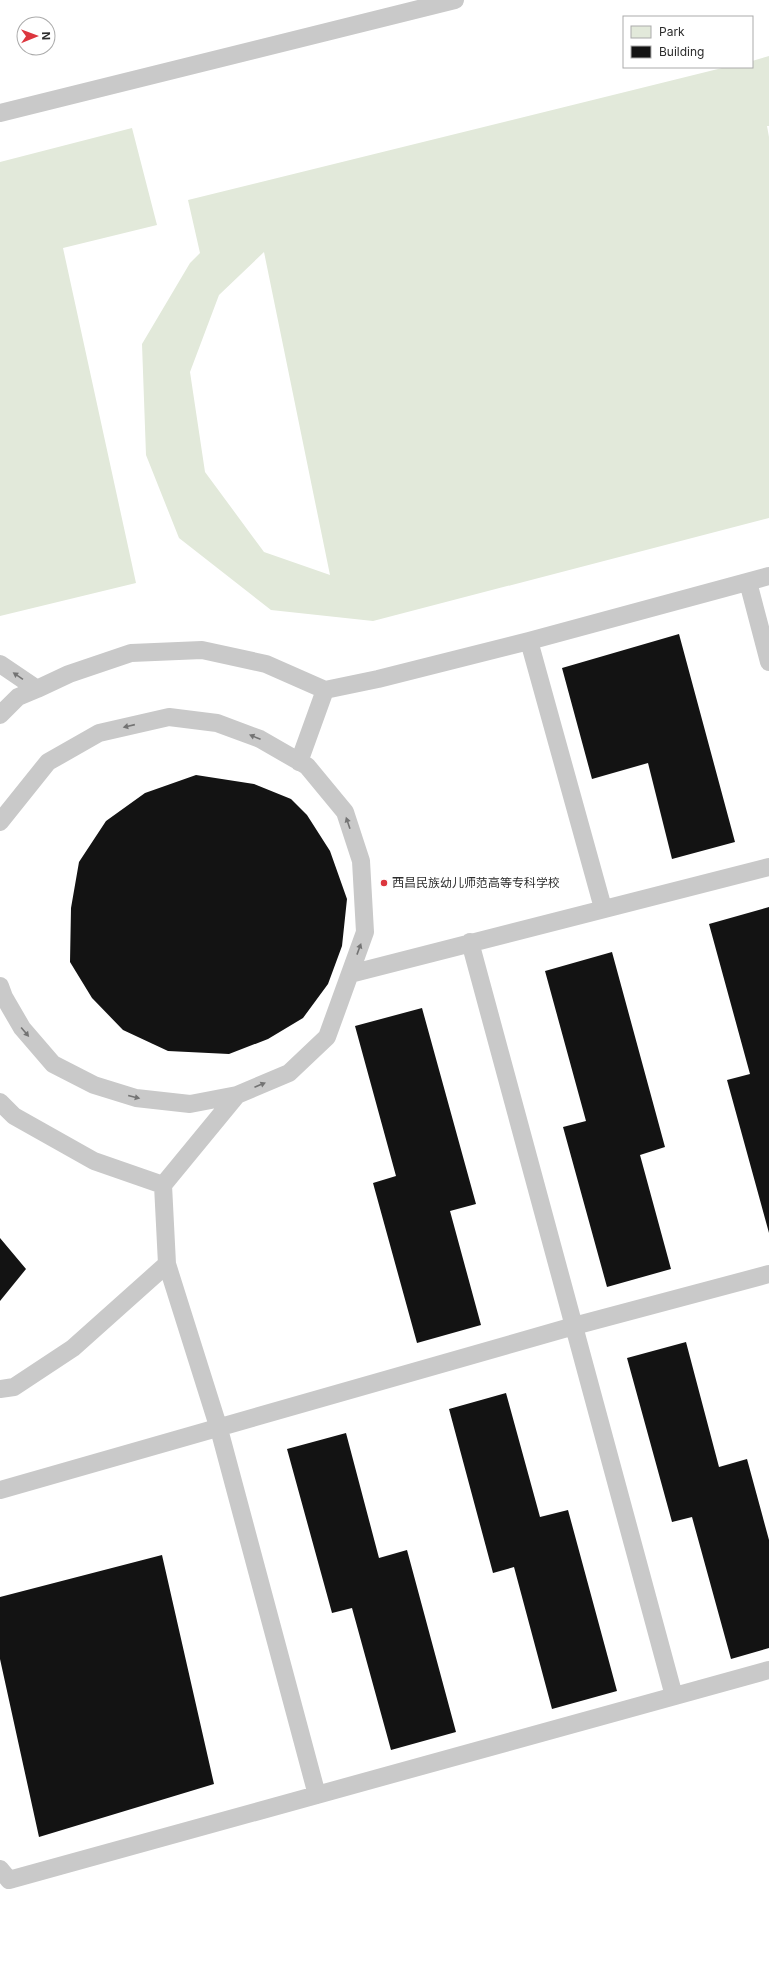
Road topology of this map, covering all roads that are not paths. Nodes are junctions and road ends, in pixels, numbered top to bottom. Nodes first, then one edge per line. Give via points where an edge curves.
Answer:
1 (455, 0) edge
2 (0, 113) edge
3 (769, 576) edge
4 (748, 582) junction
5 (528, 641) junction
6 (769, 662) edge
7 (0, 664) edge
8 (37, 689) junction
9 (325, 690) junction
10 (0, 715) edge
11 (299, 762) junction
12 (0, 822) edge
13 (769, 867) edge
14 (603, 908) junction
15 (470, 942) junction
16 (350, 974) junction
17 (0, 986) edge
18 (6, 1016) edge
19 (237, 1095) junction
20 (0, 1102) edge
21 (163, 1185) junction
22 (167, 1264) junction
23 (769, 1274) edge
24 (574, 1326) junction
25 (0, 1389) edge
26 (219, 1429) junction
27 (0, 1490) edge
28 (769, 1670) edge
29 (674, 1696) junction
30 (317, 1795) junction
31 (0, 1869) edge

1 - 2 lane
3 - 4 lane
4 - 5 lane
4 - 6 lane
5 - 9 lane
5 - 14 lane
8 -> 7 lane
8 - 9 lane via 69,674 131,653 202,650 266,664
8 - 10 lane via 18,697
9 - 11 lane
11 -> 12 lane via 260,739 217,723 169,717 99,733 48,762
16 -> 11 lane via 365,932 361,861 345,812 306,766
13 - 14 lane
14 - 15 lane
15 - 16 lane
15 - 24 lane
19 -> 16 lane via 289,1073 327,1036
17 - 18 lane
18 -> 19 lane via 22,1028 53,1064 94,1084 136,1098 190,1104
19 - 21 lane
20 - 21 lane via 14,1116 94,1161
21 - 22 lane
22 - 25 lane via 73,1348 14,1387
22 - 26 lane
23 - 24 lane
24 - 26 lane
24 - 29 lane
26 - 27 lane
26 - 30 lane
28 - 29 lane
29 - 30 lane
30 - 31 lane via 9,1880

